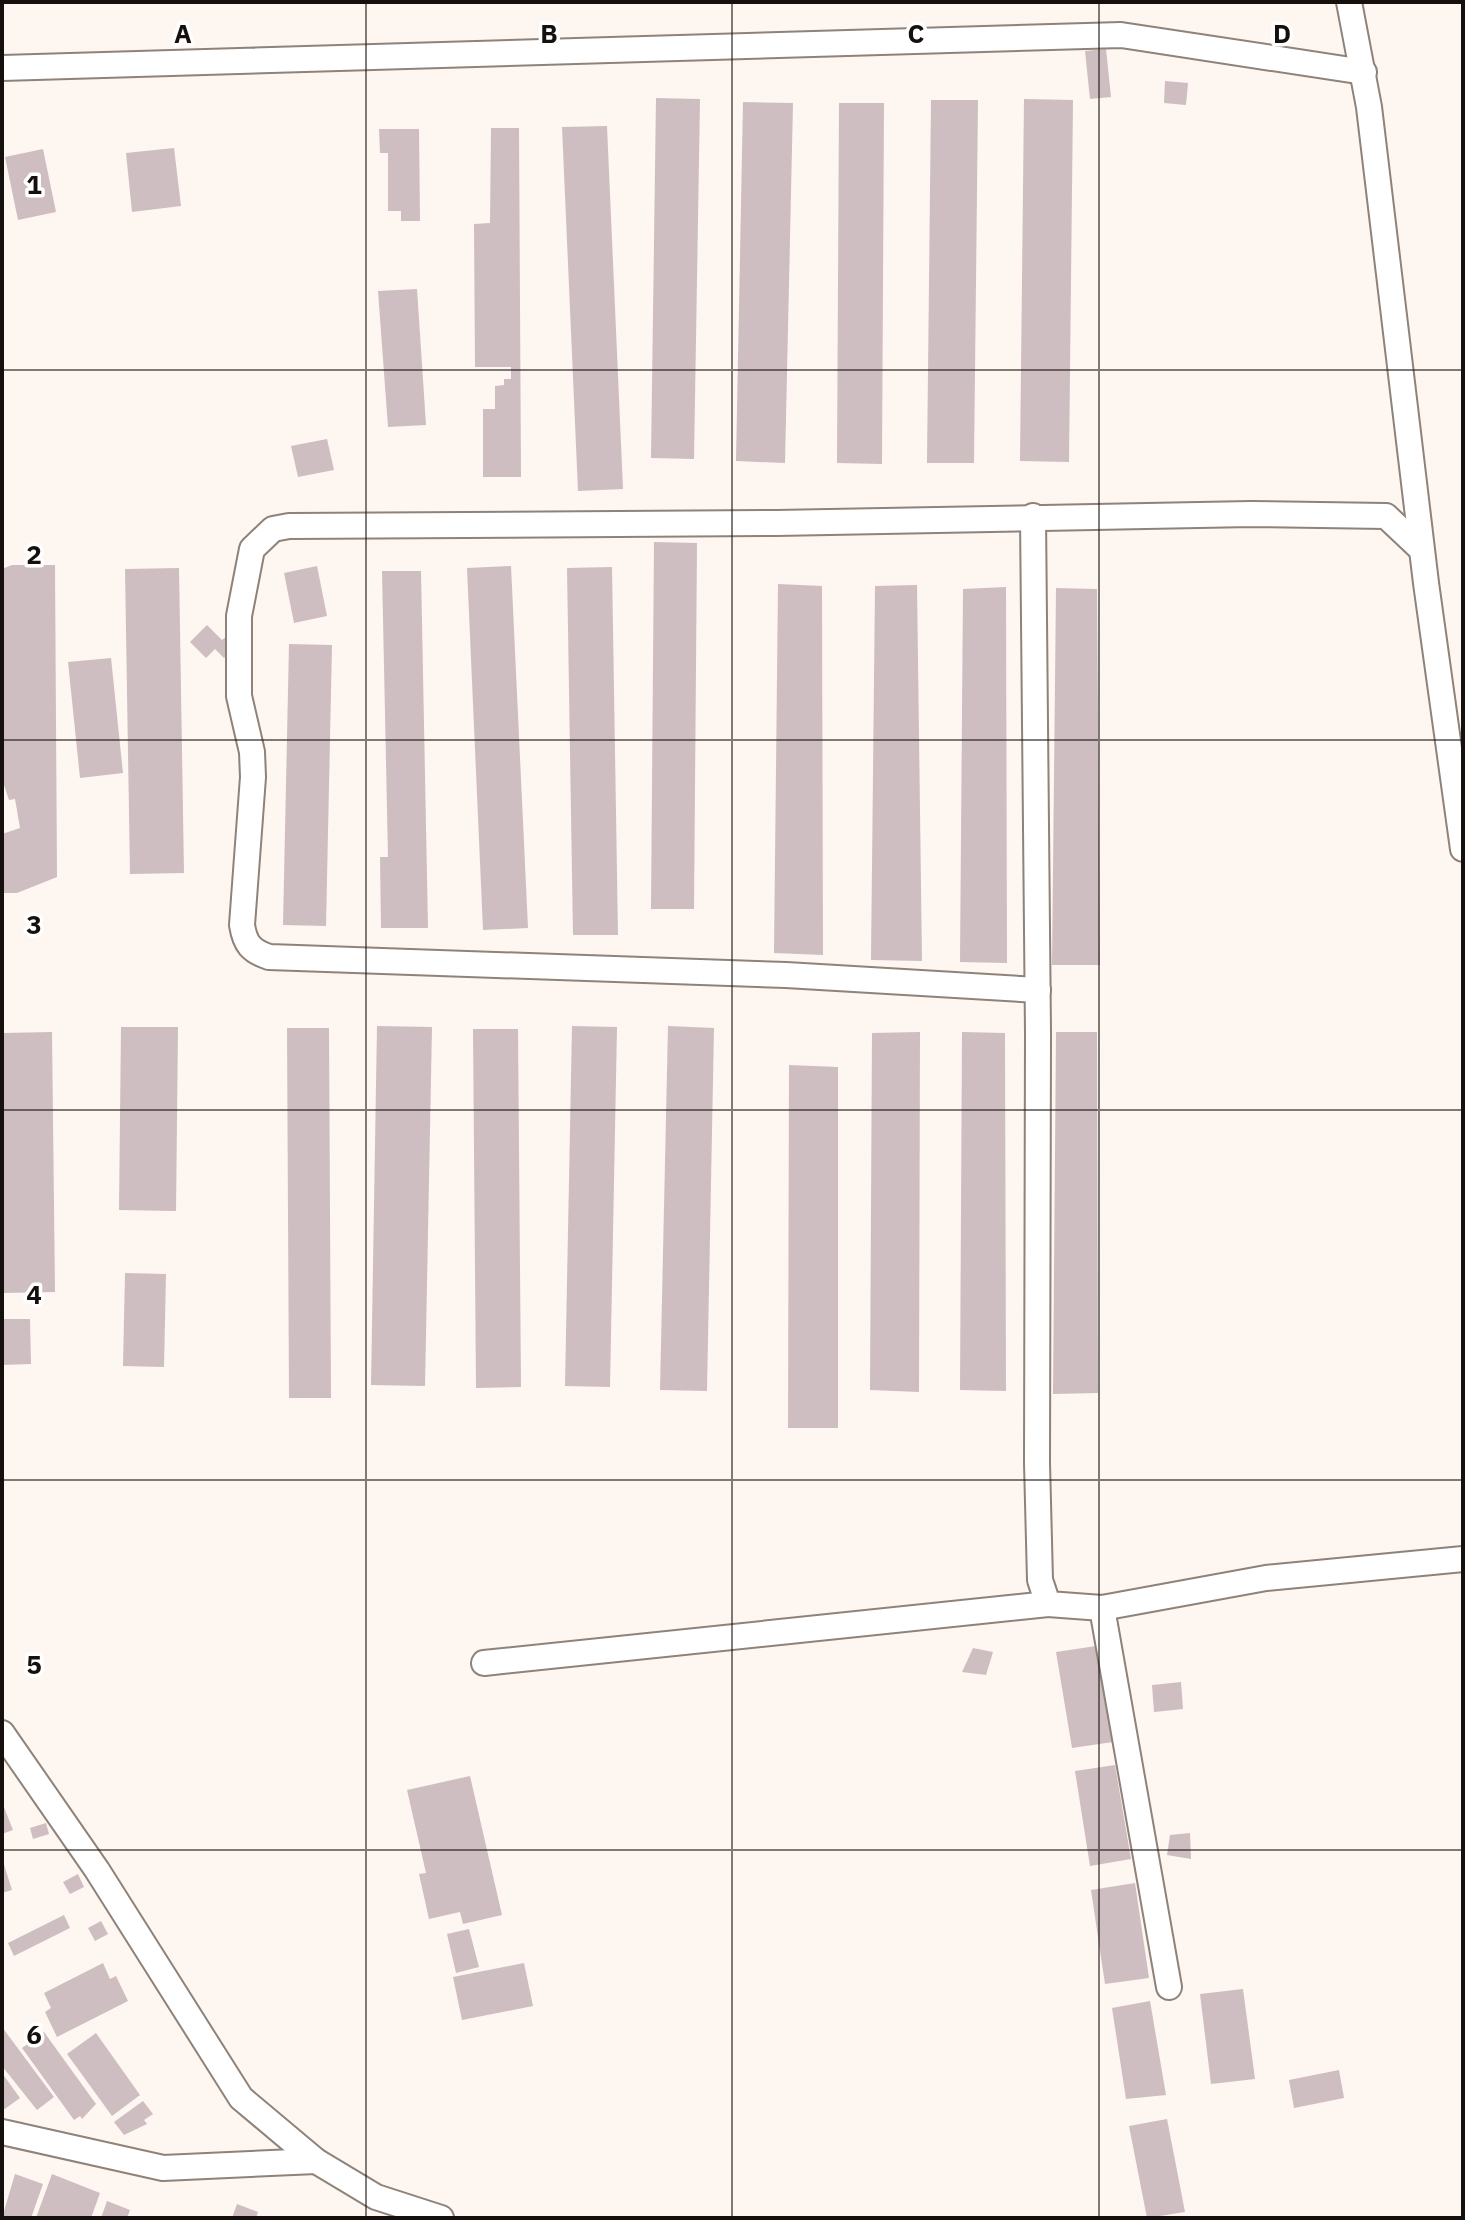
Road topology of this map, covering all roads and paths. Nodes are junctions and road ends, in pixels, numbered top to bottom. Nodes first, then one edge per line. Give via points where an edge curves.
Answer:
1 (1349, 2) edge
2 (2, 68) edge
3 (1364, 72) junction
4 (1413, 481) junction
5 (1033, 516) junction
6 (1386, 516) junction
7 (1421, 549) junction
8 (1454, 723) edge
9 (1463, 849) edge
10 (1038, 990) junction
11 (1463, 1559) edge
12 (1048, 1604) junction
13 (1102, 1608) junction
14 (484, 1663) dead end
15 (2, 1733) edge
16 (12, 1766) edge
17 (1169, 1987) dead end
18 (2, 2132) edge
19 (316, 2161) junction
20 (441, 2218) edge

1 - 3 street
2 - 3 street via 1121,35
3 - 4 street
4 - 6 street
4 - 7 street
5 - 6 street
5 - 10 street
5 - 10 street via 273,529 252,549 239,616 238,675 253,777 242,925 244,941 255,952 293,958 786,975
6 - 7 street
7 - 8 street
8 - 9 street
10 - 12 street via 1037,1478 1040,1580
11 - 13 street via 1266,1578
12 - 13 street
12 - 14 street
13 - 17 street
15 - 16 street
16 - 19 street via 97,1870 241,2098
18 - 19 street via 163,2168
19 - 20 street via 376,2197

